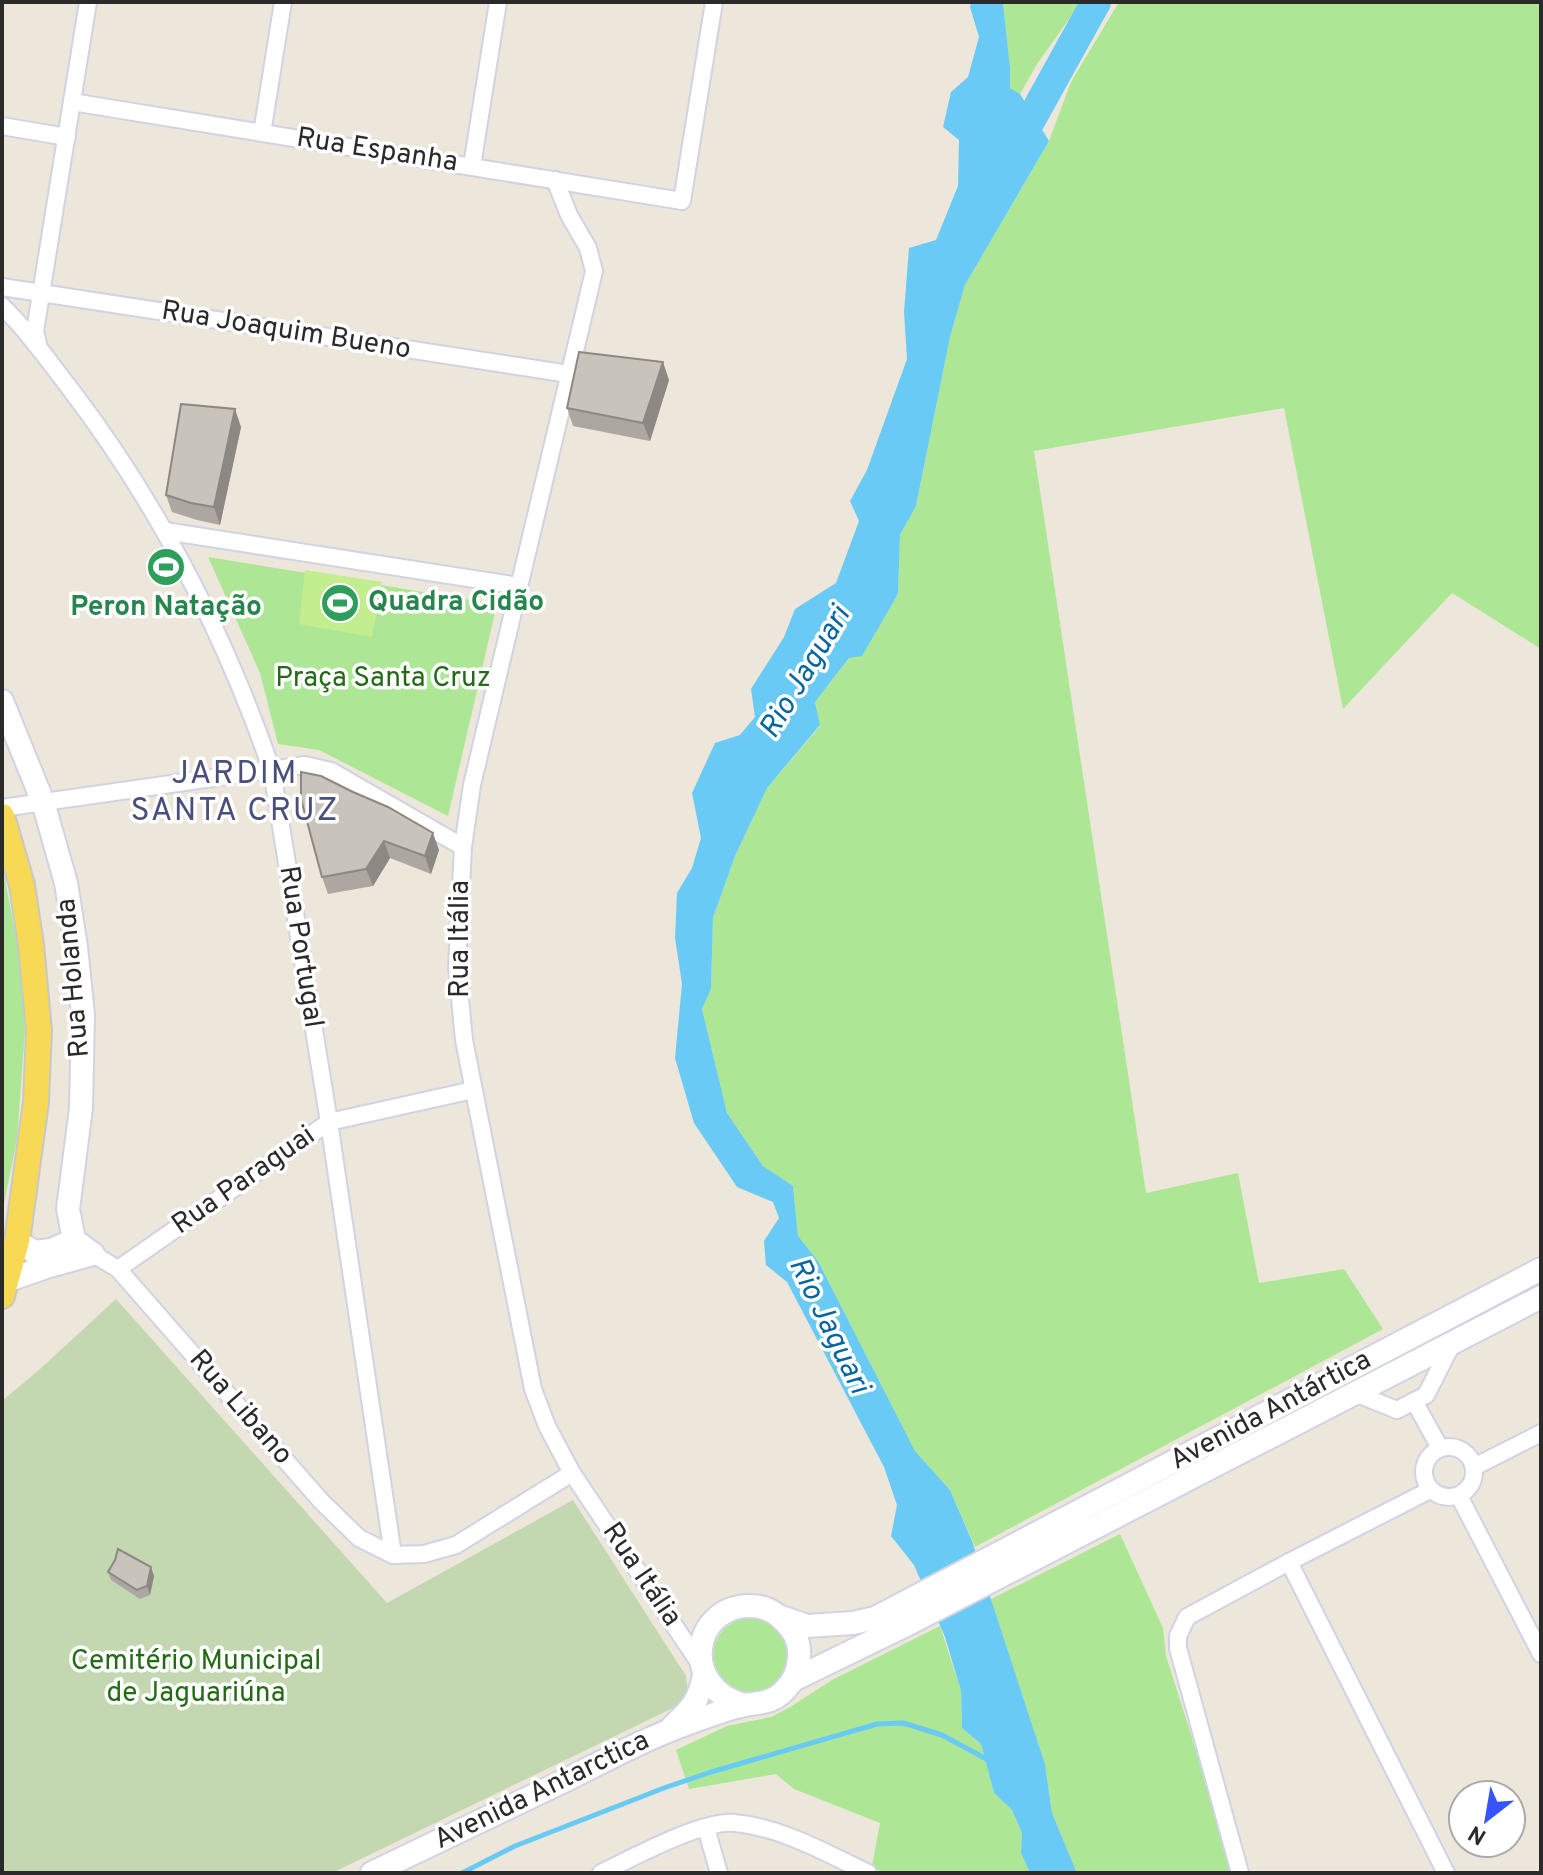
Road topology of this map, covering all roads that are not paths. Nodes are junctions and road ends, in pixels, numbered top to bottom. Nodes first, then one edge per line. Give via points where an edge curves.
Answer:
1 (88, 2) edge
2 (283, 2) edge
3 (498, 2) edge
4 (714, 2) edge
5 (72, 102) junction
6 (2, 126) edge
7 (262, 133) junction
8 (67, 137) junction
9 (472, 166) junction
10 (555, 180) junction
11 (2, 287) edge
12 (43, 293) junction
13 (2, 306) edge
14 (39, 349) junction
15 (569, 374) junction
16 (165, 531) junction
17 (519, 586) junction
18 (2, 701) edge
19 (272, 771) junction
20 (43, 802) junction
21 (2, 808) edge
22 (2, 816) edge
23 (463, 847) junction
24 (473, 1090) junction
25 (329, 1122) junction
26 (74, 1240) junction
27 (17, 1241) junction
28 (93, 1254) junction
29 (118, 1269) junction
30 (1541, 1269) edge
31 (4, 1288) edge
32 (1541, 1297) edge
33 (1453, 1342) junction
34 (1355, 1393) junction
35 (1414, 1401) junction
36 (1541, 1433) edge
37 (1440, 1448) junction
38 (1474, 1467) junction
39 (572, 1473) junction
40 (1430, 1490) junction
41 (1459, 1496) junction
42 (393, 1555) junction
43 (1007, 1562) junction
44 (1289, 1562) junction
45 (908, 1613) junction
46 (781, 1617) junction
47 (1541, 1654) edge
48 (703, 1671) junction
49 (793, 1680) junction
50 (744, 1705) junction
51 (669, 1730) junction
52 (706, 1828) junction
53 (372, 1873) edge
54 (601, 1873) edge
55 (719, 1873) edge
56 (868, 1873) edge
57 (1240, 1873) edge
58 (1446, 1873) edge

1 - 5 street
2 - 7 street
3 - 9 street
4 - 10 street, Rua Espanha via 682,201
5 - 7 street, Rua Espanha
5 - 8 street
6 - 8 street
7 - 9 street, Rua Espanha
8 - 12 street
9 - 10 street, Rua Espanha
10 - 15 street, Rua Itália via 594,271
11 - 12 street, Rua Joaquim Bueno
12 - 14 street via 35,331
12 - 15 street, Rua Joaquim Bueno
13 - 14 street, Rua Portugal
14 - 16 street, Rua Portugal via 100,427
15 - 17 street, Rua Itália
16 - 17 street
16 - 19 street, Rua Portugal via 222,642
17 - 23 street, Rua Itália via 472,785
18 - 20 street, Rua Holanda
19 - 20 street
19 - 23 street via 305,765 331,771
19 - 25 street, Rua Portugal
20 - 21 street
20 - 26 street, Rua Holanda via 66,883 83,1015 81,1108 68,1209
22 - 27 main road via 22,885 39,1031 36,1102
23 - 24 street, Rua Itália via 457,967
24 - 25 street, Rua Paraguai
24 - 39 street, Rua Itália via 533,1389
25 - 29 street, Rua Paraguai
25 - 42 street, Rua Portugal
26 - 27 street via 34,1252
26 - 28 street
27 - 31 main road
28 - 29 street, Rua Libano
28 - 31 street via 46,1267
29 - 42 street, Rua Libano via 321,1501 359,1538
30 - 43 street, Avenida Antártica
32 - 33 street, Avenida Antártica
33 - 34 street, Avenida Antártica
33 - 35 street via 1426,1395
34 - 35 street via 1397,1410
34 - 43 street, Avenida Antártica
35 - 37 street
36 - 38 street
37 - 38 street via 1454,1447 1467,1454
37 - 40 street via 1427,1458 1423,1475
38 - 41 street via 1471,1484
39 - 42 street via 456,1545
39 - 48 street, Rua Itália
40 - 41 street via 1444,1497
40 - 44 street
41 - 47 street
43 - 45 street
44 - 57 street via 1187,1617 1178,1636
44 - 58 street
45 - 46 street via 807,1626
45 - 49 street
46 - 48 street via 753,1606 726,1612 701,1645
46 - 49 street via 799,1649
48 - 50 street via 720,1695
48 - 51 street, Avenida Antarctica via 692,1708
49 - 50 street via 772,1700
50 - 51 street, Avenida Antarctica
51 - 53 street, Avenida Antarctica
52 - 54 street
52 - 55 street
52 - 56 street via 732,1822 771,1831

